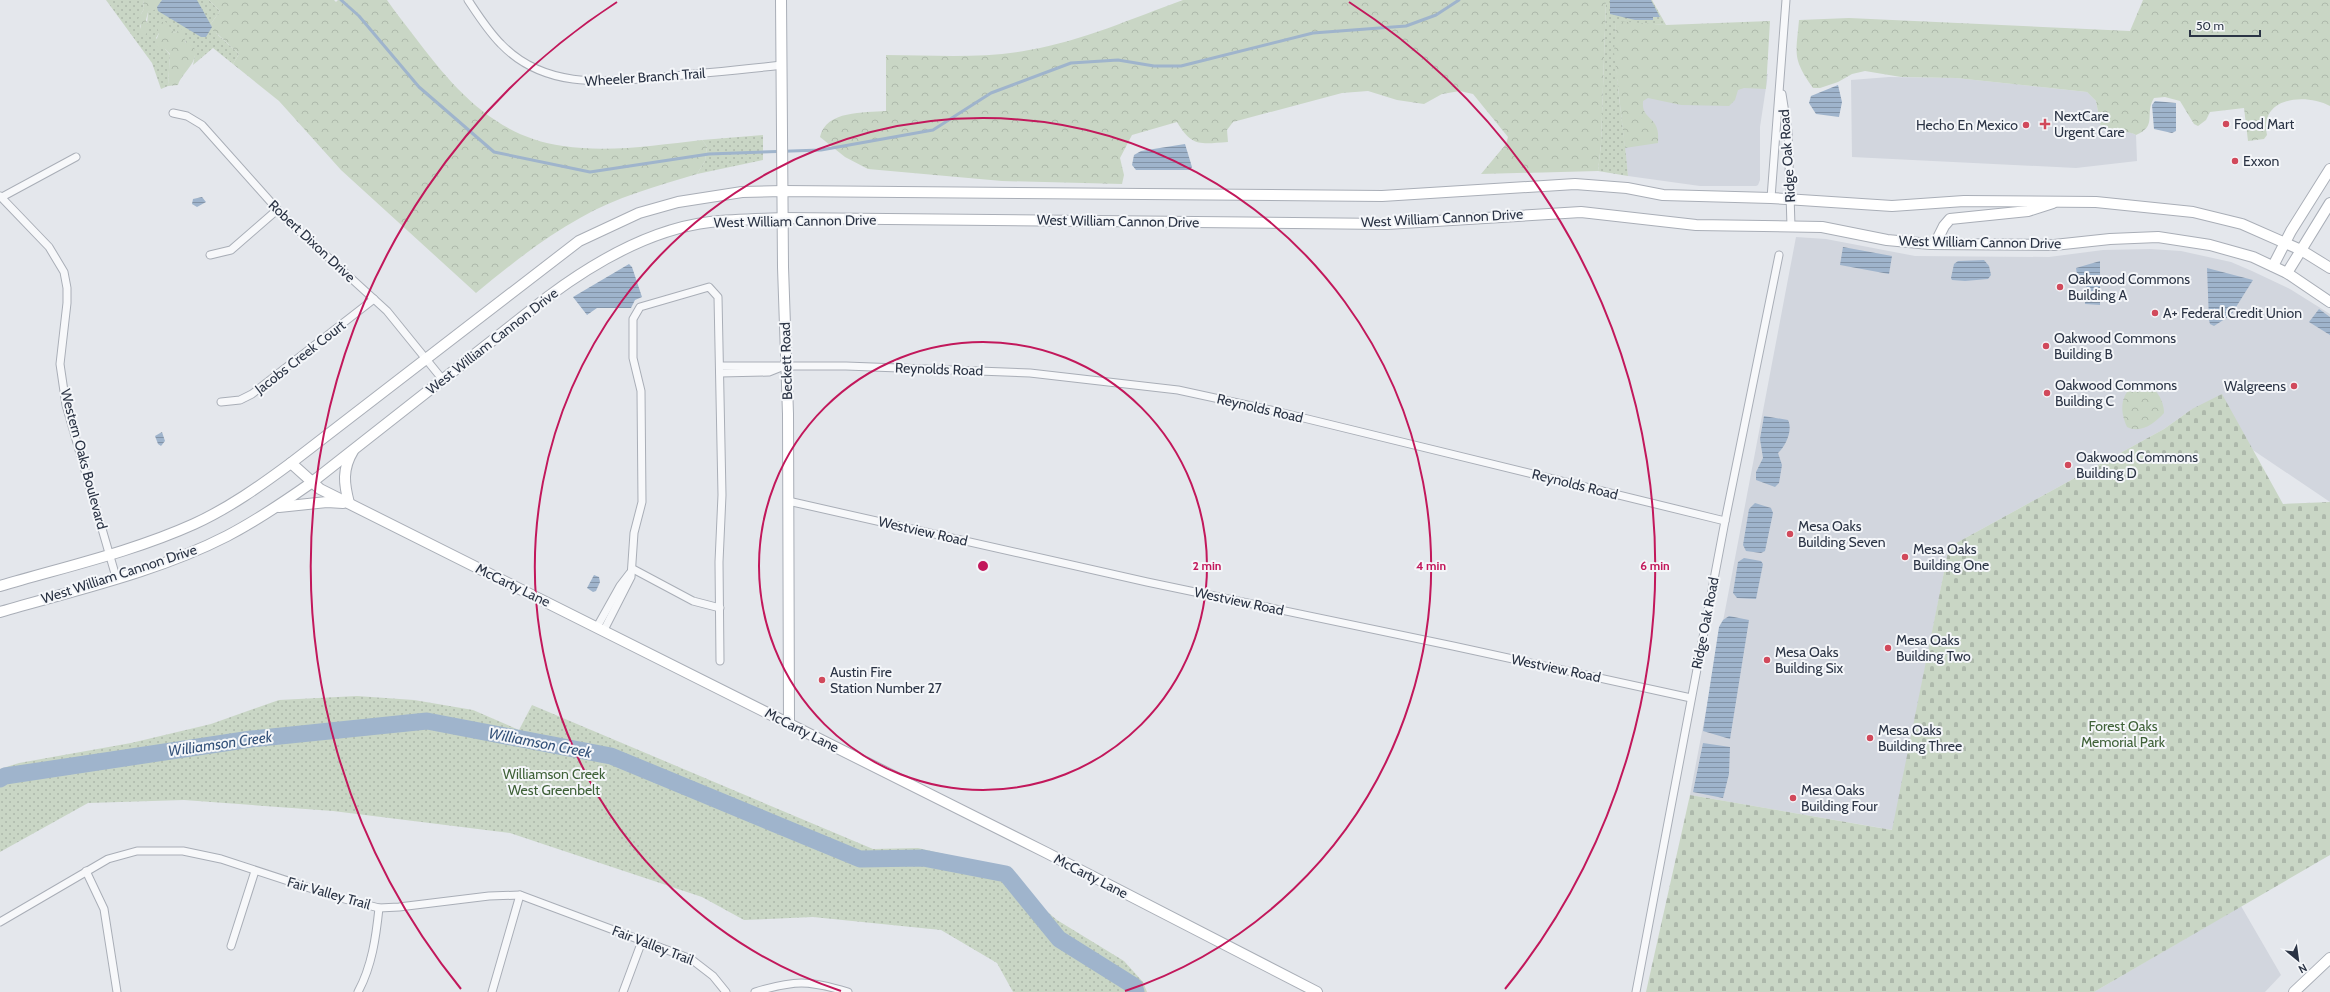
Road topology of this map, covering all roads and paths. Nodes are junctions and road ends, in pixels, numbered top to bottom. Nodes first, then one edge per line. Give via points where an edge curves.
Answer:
1 (468, 0) edge
2 (781, 0) edge
3 (1786, 0) edge
4 (782, 65) junction
5 (1781, 86) junction
6 (173, 113) dead end
7 (76, 157) dead end
8 (2330, 169) edge
9 (783, 191) junction
10 (1, 196) edge
11 (1771, 198) junction
12 (1790, 199) junction
13 (2059, 201) junction
14 (2330, 203) edge
15 (277, 210) junction
16 (783, 218) junction
17 (1791, 226) junction
18 (2284, 243) junction
19 (1935, 244) junction
20 (2301, 250) junction
21 (210, 255) dead end
22 (1779, 255) dead end
23 (2273, 266) junction
24 (2330, 268) edge
25 (2287, 273) junction
26 (374, 299) junction
27 (2330, 302) edge
28 (426, 358) junction
29 (786, 365) junction
30 (720, 370) junction
31 (442, 380) junction
32 (221, 402) dead end
33 (357, 445) junction
34 (291, 464) junction
35 (311, 483) junction
36 (788, 501) junction
37 (349, 503) junction
38 (276, 507) junction
39 (1725, 521) junction
40 (110, 554) junction
41 (633, 569) junction
42 (116, 577) junction
43 (0, 586) edge
44 (720, 608) junction
45 (0, 612) edge
46 (601, 629) junction
47 (720, 661) dead end
48 (1691, 698) junction
49 (789, 723) junction
50 (86, 871) junction
51 (255, 871) junction
52 (520, 895) junction
53 (379, 908) junction
54 (0, 922) edge
55 (642, 941) junction
56 (231, 946) dead end
57 (2330, 958) edge
58 (116, 992) edge
59 (358, 992) edge
60 (492, 992) edge
61 (623, 992) edge
62 (726, 992) edge
63 (755, 992) edge
64 (848, 992) edge
65 (1317, 992) edge
66 (1636, 992) edge
67 (2294, 992) edge

1 - 4 street, Wheeler Branch Trail via 487,29 510,53 543,72 573,81 608,82
2 - 4 main road, Beckett Road
3 - 5 street, Ridge Oak Road
4 - 9 main road, Beckett Road
5 - 11 street, Ridge Oak Road
5 - 12 street, Ridge Oak Road via 1788,132
6 - 15 street, Robert Dixon Drive via 187,116 202,125
7 - 10 street
8 - 18 main road
9 - 11 main road, West William Cannon Drive via 1382,196 1575,184 1627,188 1663,195
9 - 16 main road, Beckett Road
9 - 28 main road, West William Cannon Drive via 742,192 678,202 610,225 579,241 555,258
10 - 40 street, Western Oaks Boulevard via 49,247 64,272 67,295 60,364 66,405
11 - 12 main road, West William Cannon Drive
12 - 13 main road, West William Cannon Drive via 1892,206 1964,201
12 - 17 street, Ridge Oak Road
13 - 18 main road, West William Cannon Drive via 2193,212 2242,224
13 - 19 main road via 2028,211 1950,219
14 - 20 main road
15 - 21 street via 231,250
15 - 26 street, Robert Dixon Drive
16 - 17 main road, West William Cannon Drive via 1387,224 1580,212 1696,225
16 - 29 main road, Beckett Road
16 - 31 main road, West William Cannon Drive via 710,222 672,231 612,254 567,282
17 - 19 main road, West William Cannon Drive via 1822,227 1887,240
18 - 20 main road, West William Cannon Drive
18 - 23 main road
19 - 23 main road, West William Cannon Drive via 2054,245 2158,237 2242,253
20 - 24 main road, West William Cannon Drive
20 - 25 main road
22 - 39 street, Ridge Oak Road
23 - 25 main road, West William Cannon Drive
25 - 27 main road, West William Cannon Drive
26 - 28 street, Robert Dixon Drive
26 - 32 street, Jacobs Creek Court via 252,394 240,400
28 - 31 street, Robert Dixon Drive
28 - 34 main road, West William Cannon Drive
29 - 30 street, Reynolds Road
29 - 36 main road, Beckett Road
29 - 39 street, Reynolds Road via 1030,373 1178,390 1275,411
30 - 41 street via 718,297 713,290 704,287 640,306 636,310 633,319 633,358 641,391 642,502 634,533
30 - 44 street
31 - 33 main road, West William Cannon Drive
33 - 35 main road, West William Cannon Drive
33 - 37 main road via 345,467 345,487
34 - 35 main road, McCarty Lane
34 - 40 main road, West William Cannon Drive via 262,485 206,518 172,533
35 - 37 main road, McCarty Lane
35 - 38 main road, West William Cannon Drive
36 - 48 street, Westview Road via 1146,582
36 - 49 main road, Beckett Road
37 - 38 main road via 327,502
37 - 46 main road, McCarty Lane
38 - 42 main road, West William Cannon Drive via 227,536 194,551
39 - 48 street, Ridge Oak Road
40 - 42 street, Western Oaks Boulevard
40 - 43 main road, West William Cannon Drive
41 - 44 street via 693,601
41 - 46 street via 620,586
42 - 45 main road, West William Cannon Drive
44 - 47 street
46 - 49 main road, McCarty Lane
48 - 66 street, Ridge Oak Road
49 - 65 main road, McCarty Lane
50 - 51 street, Fair Valley Trail via 124,853 162,850 201,854
50 - 54 street, Fair Valley Trail
50 - 58 street via 104,909
51 - 53 street, Fair Valley Trail
51 - 56 street
52 - 53 street, Fair Valley Trail
52 - 55 street, Fair Valley Trail
52 - 60 street
53 - 59 street via 368,971
55 - 61 street
55 - 62 street, Fair Valley Trail via 702,965
57 - 67 main road
63 - 64 street via 791,982 806,982

